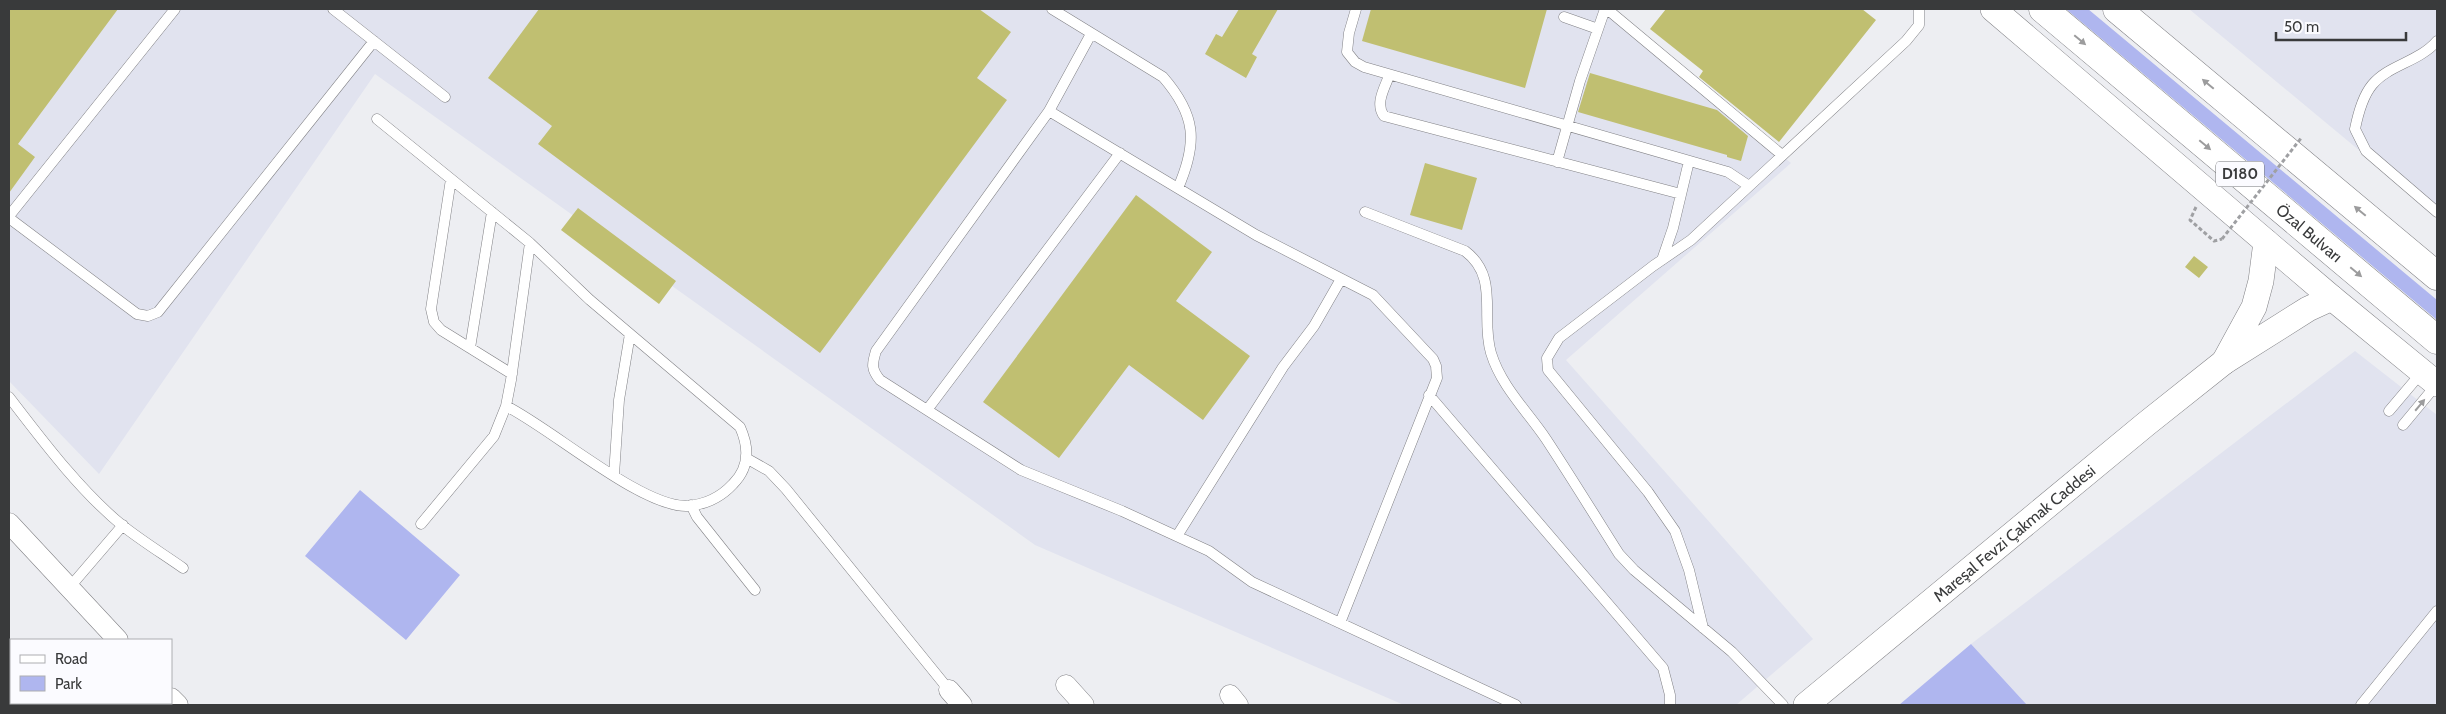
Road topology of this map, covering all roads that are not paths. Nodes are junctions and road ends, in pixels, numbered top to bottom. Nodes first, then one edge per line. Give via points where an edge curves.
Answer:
1 (175, 9) edge
2 (333, 9) edge
3 (1052, 9) edge
4 (1356, 9) edge
5 (1606, 9) edge
6 (1919, 9) edge
7 (1993, 9) edge
8 (2043, 9) edge
9 (2125, 12) edge
10 (1564, 18) dead end
11 (1598, 29) junction
12 (1091, 34) junction
13 (2437, 40) edge
14 (374, 42) junction
15 (1389, 76) junction
16 (445, 97) dead end
17 (1048, 111) junction
18 (377, 119) dead end
19 (1567, 126) junction
20 (1120, 153) junction
21 (1782, 155) junction
22 (1689, 161) junction
23 (1557, 162) junction
24 (452, 179) junction
25 (1749, 186) junction
26 (1178, 188) junction
27 (1681, 194) junction
28 (492, 212) junction
29 (1365, 212) dead end
30 (2437, 212) edge
31 (9, 217) edge
32 (2266, 242) junction
33 (530, 243) junction
34 (1662, 260) junction
35 (2437, 276) edge
36 (1341, 278) junction
37 (2332, 298) junction
38 (630, 334) junction
39 (2437, 340) edge
40 (470, 348) junction
41 (2224, 362) junction
42 (512, 374) junction
43 (2432, 380) edge
44 (1429, 395) junction
45 (9, 396) edge
46 (506, 406) junction
47 (927, 410) junction
48 (2389, 411) dead end
49 (2403, 425) dead end
50 (746, 458) junction
51 (614, 475) junction
52 (691, 505) junction
53 (9, 523) edge
54 (421, 524) dead end
55 (123, 525) junction
56 (1178, 536) junction
57 (183, 568) dead end
58 (69, 588) junction
59 (755, 590) dead end
60 (2437, 611) edge
61 (1340, 623) junction
62 (1703, 628) junction
63 (117, 639) edge
64 (1066, 685) dead end
65 (949, 690) joint
66 (962, 705) edge
67 (1084, 705) edge
68 (1516, 705) edge
69 (1670, 705) edge
70 (1783, 705) edge
71 (1806, 705) edge
72 (2361, 705) edge

1 - 31 lane
2 - 14 lane
3 - 12 lane
4 - 15 lane via 1347,52 1364,68
5 - 11 lane
5 - 21 lane
6 - 21 lane via 1919,25 1906,41
7 - 32 street
8 -> 39 highway, Özal Bulvarı / D180
35 -> 9 highway, D180
10 - 11 lane
11 - 19 lane
12 - 17 lane
12 - 26 lane via 1163,77 1180,99 1188,116 1192,139
13 - 30 lane via 2424,53 2380,77 2372,85 2355,129 2366,151
14 - 16 lane
14 - 31 lane via 158,312 148,316 137,314
15 - 19 lane
15 - 23 lane via 1379,102 1379,110 1384,116
17 - 20 lane
17 - 47 lane via 876,351 873,372 880,380
18 - 24 lane
19 - 22 lane
19 - 23 lane
20 - 26 lane
20 - 47 lane
21 - 25 lane
22 - 25 lane via 1728,172
22 - 27 lane
23 - 27 lane
24 - 28 lane
24 - 40 lane via 431,309 434,322 441,330
25 - 34 lane via 1691,240
26 - 36 lane via 1256,235
27 - 34 lane
28 - 33 lane
28 - 40 lane
29 - 62 lane via 1465,251 1476,259 1485,276 1488,339 1502,380 1545,438 1619,554
32 - 37 street
32 - 41 street via 2254,307
33 - 38 lane
33 - 42 lane
34 - 62 lane via 1559,338 1547,358 1548,370 1648,492 1675,531 1689,570
36 - 44 lane via 1373,295 1433,359 1437,378
36 - 56 lane via 1318,321 1283,367
37 - 41 street, Mareşal Fevzi Çakmak Caddesi via 2308,308
37 - 43 street
38 - 50 lane via 740,427 746,442
38 - 51 lane via 618,400
40 - 42 lane
41 - 71 street, Mareşal Fevzi Çakmak Caddesi
42 - 46 lane
43 - 48 lane
49 -> 43 lane
44 - 61 lane
44 - 69 lane via 1663,668
45 - 55 lane via 43,442
46 - 51 lane
46 - 54 lane via 494,436
47 - 56 lane via 1021,470
50 - 52 lane via 735,482 724,492 714,499
50 - 65 lane via 769,471 786,489
51 - 52 lane via 660,499
52 - 59 lane
53 - 58 street
55 - 57 lane
55 - 58 lane
56 - 61 lane via 1209,551 1252,582
58 - 63 street
60 - 72 lane
61 - 68 lane
62 - 70 lane via 1732,652
64 - 67 street
65 - 66 street

